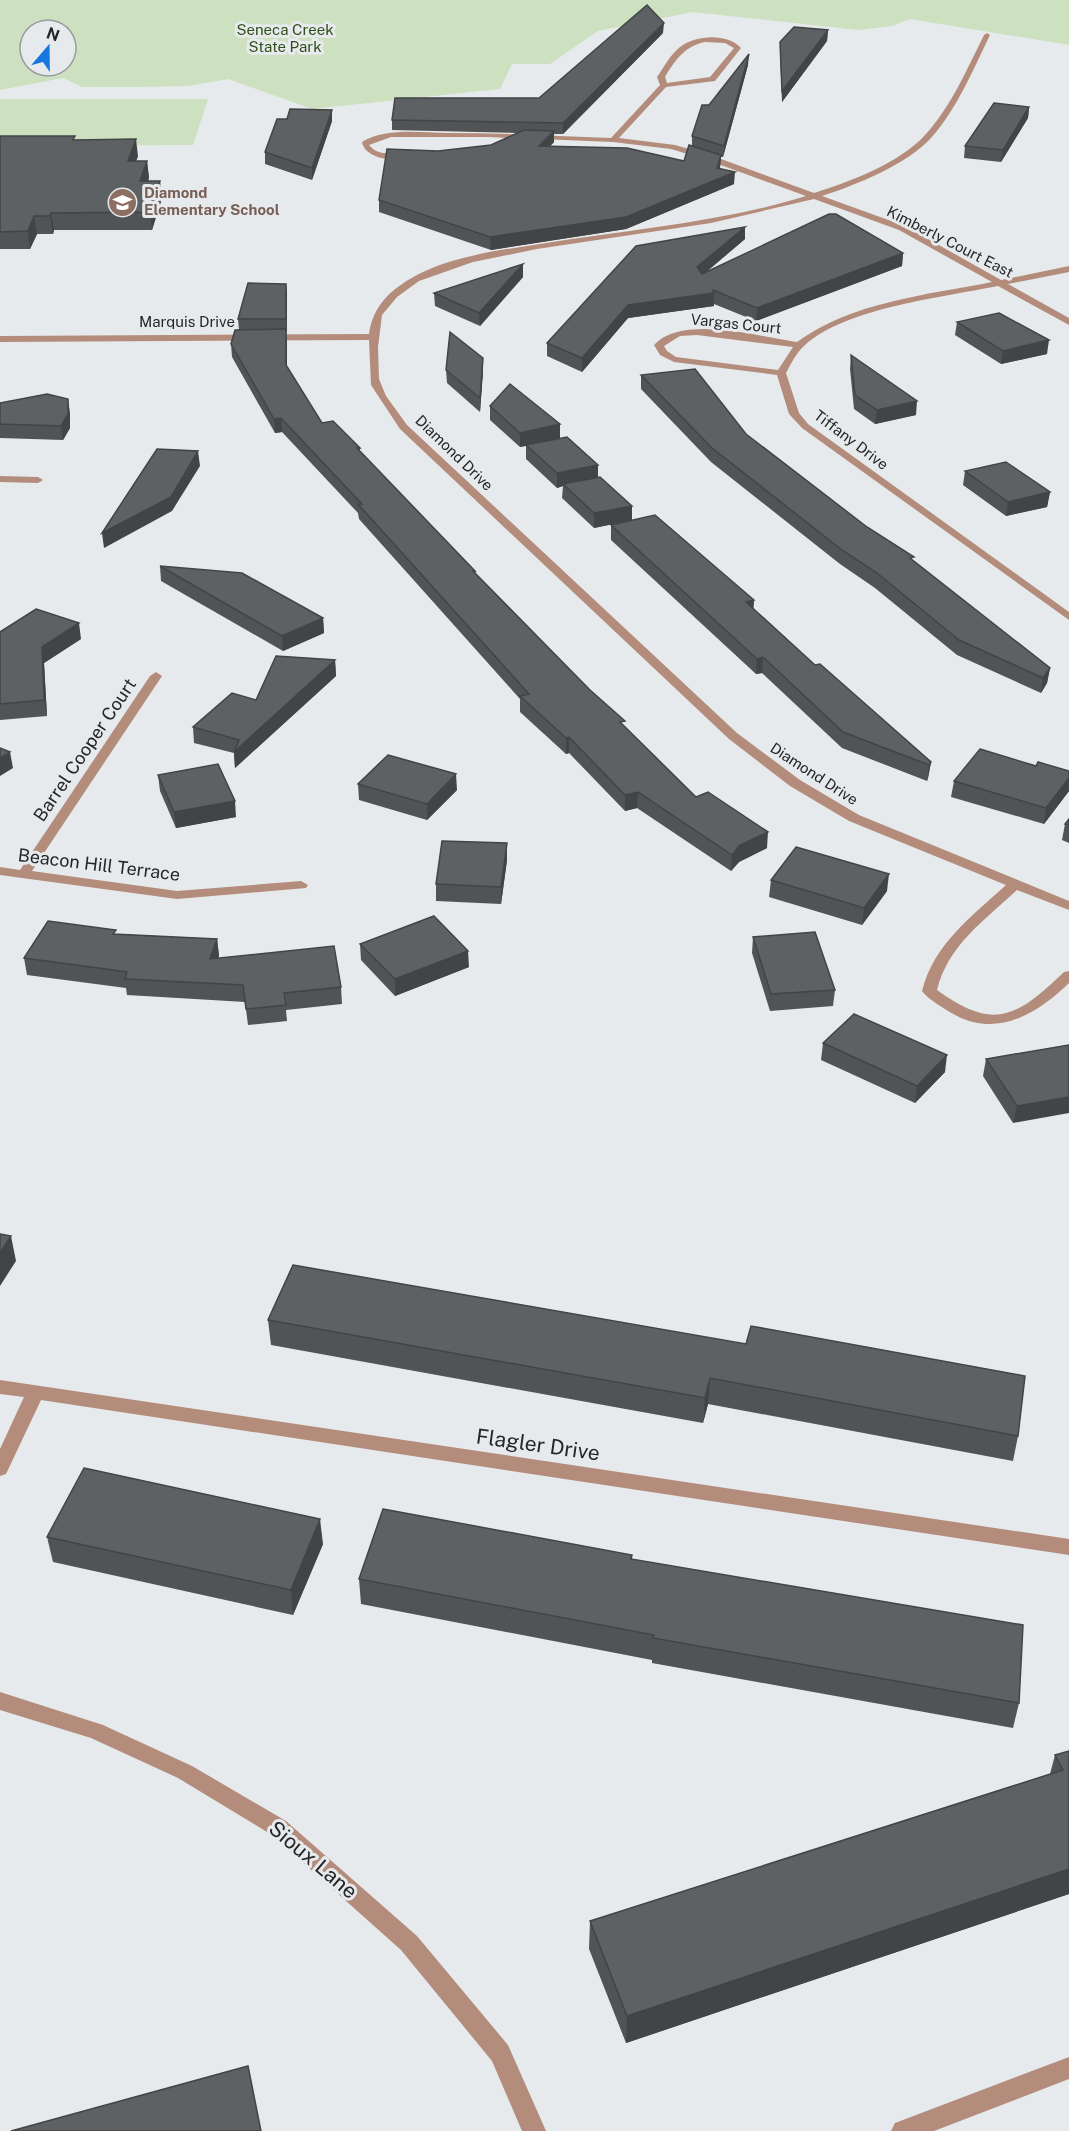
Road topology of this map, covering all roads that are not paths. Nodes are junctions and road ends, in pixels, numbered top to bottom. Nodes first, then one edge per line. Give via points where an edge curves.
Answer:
1 (987, 35) dead end
2 (664, 85) junction
3 (521, 137) junction
4 (613, 140) junction
5 (511, 145) edge
6 (421, 156) edge
7 (815, 195) junction
8 (1069, 268) edge
9 (1002, 283) junction
10 (1069, 322) edge
11 (374, 337) junction
12 (0, 339) edge
13 (799, 345) junction
14 (781, 373) junction
15 (0, 479) edge
16 (38, 480) dead end
17 (1069, 617) edge
18 (156, 675) dead end
19 (0, 870) edge
20 (24, 874) junction
21 (301, 885) dead end
22 (1014, 885) junction
23 (1069, 906) edge
24 (1069, 975) edge
25 (0, 1387) edge
26 (35, 1393) junction
27 (0, 1470) edge
28 (1069, 1547) edge
29 (0, 1701) edge
30 (1069, 2068) edge
31 (534, 2131) edge
32 (903, 2131) edge

1 - 7 street, Diamond Drive via 936,129 920,145 885,166
2 - 2 street via 661,77 690,43 722,41 738,48 712,79
2 - 4 street
3 - 4 street, Kimberly Court East
3 - 5 street
3 - 6 street, Kimberly Court East via 391,135 365,144 371,152 385,156
4 - 7 street, Kimberly Court East via 672,147
7 - 9 street, Kimberly Court East via 902,228
7 - 11 street, Diamond Drive via 733,216 460,262 420,277 396,293 378,311
8 - 9 street
9 - 10 street, Kimberly Court East
9 - 13 street via 846,318
11 - 12 street, Marquis Drive
11 - 22 street, Diamond Drive via 375,384 403,426 733,736 795,783 854,818
13 - 14 street
13 - 14 street, Vargas Court via 681,333 659,345 663,353 674,359
14 - 17 street, Tiffany Drive via 794,414 805,426
15 - 16 street
18 - 20 street, Barrel Cooper Court
19 - 20 street, Beacon Hill Terrace
20 - 21 street, Beacon Hill Terrace via 177,895
22 - 23 street, Diamond Drive
22 - 24 street via 946,950 931,975 929,991 962,1013 992,1021 1016,1017 1043,1001
25 - 26 street, Flagler Drive
26 - 27 street
26 - 28 street, Flagler Drive
29 - 31 street, Sioux Lane via 96,1731 185,1772 279,1828 409,1943 500,2053
30 - 32 street

